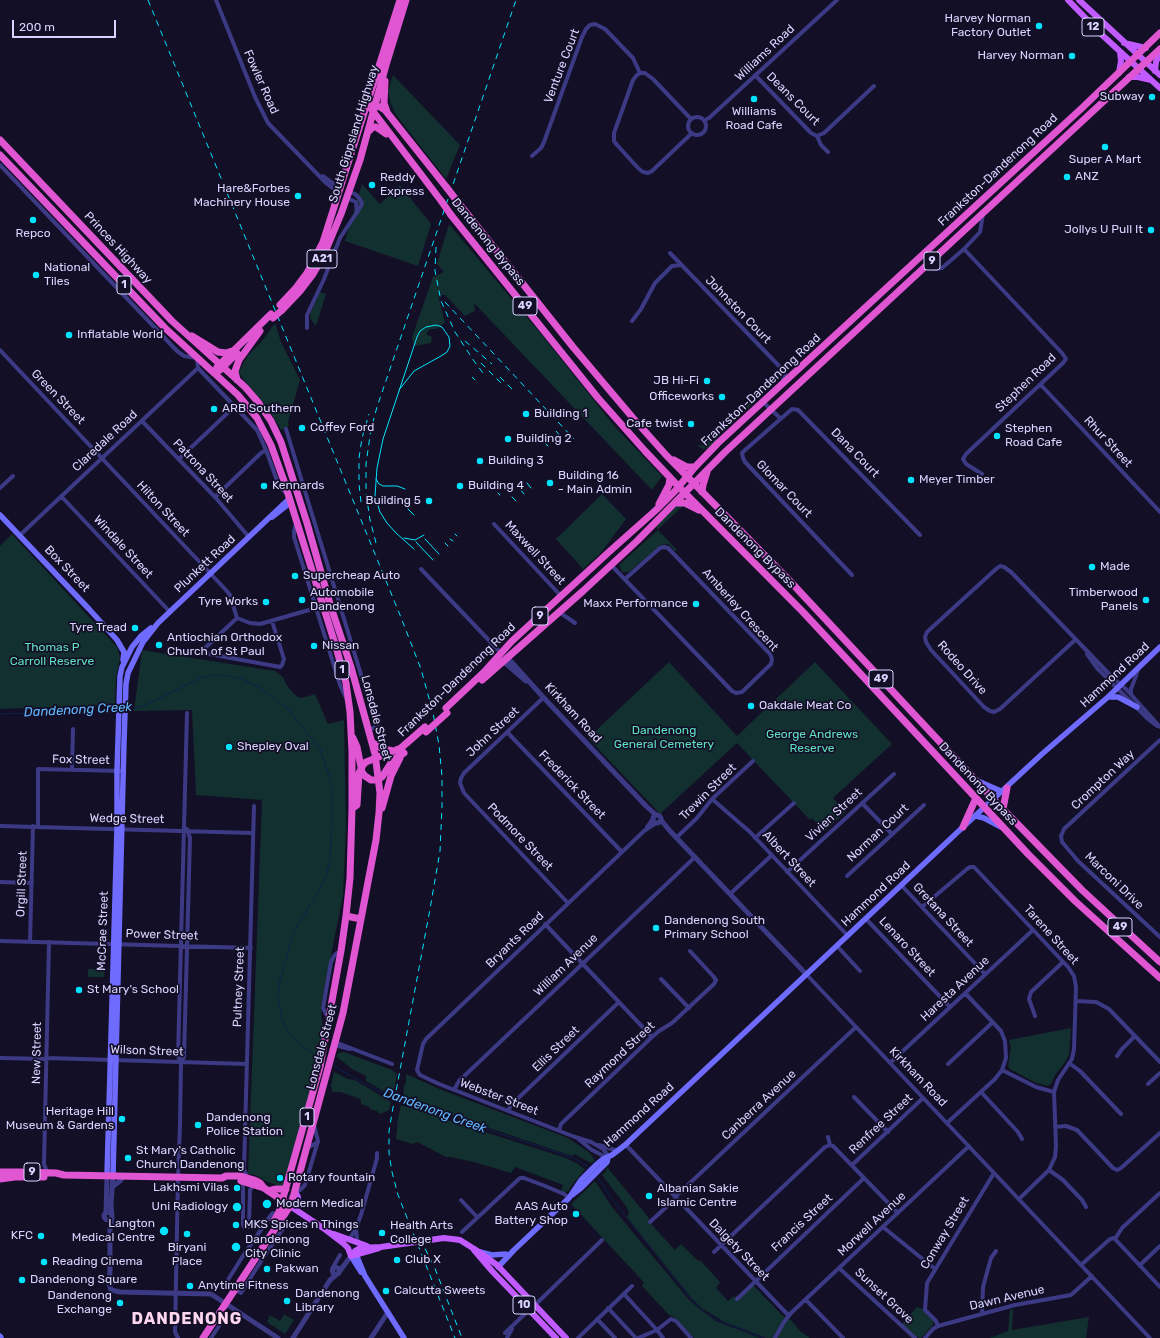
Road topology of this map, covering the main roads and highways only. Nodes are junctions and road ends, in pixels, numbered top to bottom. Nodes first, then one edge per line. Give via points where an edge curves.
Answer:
1 (400, 0) edge
2 (406, 0) edge
3 (1068, 0) edge
4 (1079, 0) edge
5 (397, 18) junction
6 (1160, 33) edge
7 (1124, 43) junction
8 (1146, 48) junction
9 (1160, 49) edge
10 (1120, 52) junction
11 (1138, 55) junction
12 (1131, 62) junction
13 (1146, 62) junction
14 (386, 65) junction
15 (1138, 68) junction
16 (1155, 71) junction
17 (1119, 73) junction
18 (1160, 76) edge
19 (1129, 77) junction
20 (1151, 80) junction
21 (1160, 88) edge
22 (371, 106) junction
23 (388, 113) junction
24 (368, 133) junction
25 (1053, 134) junction
26 (0, 140) edge
27 (1060, 141) junction
28 (400, 147) junction
29 (0, 155) edge
30 (339, 194) junction
31 (348, 195) junction
32 (975, 205) junction
33 (983, 213) junction
34 (83, 227) junction
35 (74, 237) junction
36 (86, 245) junction
37 (917, 260) junction
38 (925, 267) junction
39 (132, 278) junction
40 (281, 308) junction
41 (858, 314) junction
42 (272, 316) junction
43 (865, 322) junction
44 (181, 330) junction
45 (260, 331) junction
46 (180, 343) junction
47 (233, 350) junction
48 (221, 366) junction
49 (214, 373) junction
50 (237, 380) junction
51 (666, 455) junction
52 (695, 467) junction
53 (707, 470) junction
54 (687, 476) junction
55 (670, 478) junction
56 (694, 484) junction
57 (678, 487) junction
58 (702, 492) junction
59 (301, 493) junction
60 (685, 493) junction
61 (290, 498) junction
62 (676, 503) junction
63 (656, 510) junction
64 (704, 513) junction
65 (0, 515) edge
66 (604, 556) junction
67 (611, 565) junction
68 (561, 596) junction
69 (568, 604) junction
70 (323, 606) junction
71 (158, 623) junction
72 (117, 640) junction
73 (1160, 648) edge
74 (130, 651) junction
75 (504, 657) junction
76 (131, 664) junction
77 (122, 668) junction
78 (1108, 697) junction
79 (122, 700) junction
80 (1137, 708) road end
81 (122, 719) junction
82 (425, 730) junction
83 (352, 736) junction
84 (373, 742) junction
85 (396, 751) junction
86 (404, 753) junction
87 (376, 759) junction
88 (360, 768) junction
89 (379, 779) junction
90 (976, 781) junction
91 (1005, 790) junction
92 (976, 798) junction
93 (994, 800) junction
94 (985, 808) junction
95 (352, 809) junction
96 (1003, 809) junction
97 (379, 813) junction
98 (976, 816) junction
99 (964, 827) junction
100 (120, 829) junction
101 (1008, 832) junction
102 (346, 916) junction
103 (362, 919) junction
104 (1160, 962) edge
105 (1160, 978) edge
106 (325, 1040) junction
107 (334, 1046) junction
108 (113, 1060) junction
109 (107, 1166) junction
110 (0, 1172) edge
111 (64, 1175) junction
112 (99, 1175) junction
113 (110, 1175) junction
114 (243, 1176) junction
115 (0, 1179) edge
116 (286, 1189) junction
117 (266, 1190) junction
118 (295, 1190) junction
119 (283, 1201) junction
120 (290, 1206) junction
121 (296, 1210) junction
122 (280, 1217) junction
123 (326, 1230) junction
124 (333, 1234) junction
125 (371, 1247) junction
126 (380, 1247) junction
127 (472, 1248) junction
128 (514, 1250) junction
129 (479, 1252) junction
130 (353, 1254) junction
131 (506, 1254) junction
132 (496, 1265) junction
133 (492, 1271) junction
134 (365, 1276) junction
135 (224, 1302) junction
136 (535, 1305) junction
137 (529, 1310) junction
138 (198, 1338) edge
139 (203, 1338) edge
140 (404, 1338) edge
141 (556, 1338) edge
142 (566, 1338) edge

1 - 5 highway, South Gippsland Highway / A21
2 - 5 highway, South Gippsland Highway / A21
3 - 10 main road, 12
4 - 7 main road, 12
5 - 14 highway, South Gippsland Highway / A21
5 - 22 highway, South Gippsland Highway / A21
6 - 8 highway, Frankston-Dandenong Road / 9
7 - 8 main road
7 - 11 main road, 12
8 - 11 highway, Frankston-Dandenong Road / 9
9 - 13 highway, Frankston-Dandenong Road / 9
9 - 16 main road
10 - 12 main road, 12
10 - 17 main road
11 - 12 highway, Frankston-Dandenong Road / 9
11 - 13 main road, 12
12 - 15 main road, 12
12 - 17 highway, Frankston-Dandenong Road / 9
13 - 15 highway, Frankston-Dandenong Road / 9
13 - 16 main road, 12
14 - 22 highway, South Gippsland Highway / A21
14 - 23 highway, 49 via 384,101
15 - 19 highway, Frankston-Dandenong Road / 9
15 - 20 main road, 12
16 - 18 main road, 12
17 - 25 highway, Frankston-Dandenong Road / 9
19 - 20 main road
19 - 27 highway, Frankston-Dandenong Road / 9
20 - 21 main road, 12
22 - 23 highway, Dandenong Bypass / 49 via 382,108
22 - 24 highway, South Gippsland Highway / A21
22 - 28 highway, Dandenong Bypass / 49
22 - 30 highway, South Gippsland Highway / A21
23 - 51 highway, Dandenong Bypass / 49, bridge via 573,347
24 - 28 highway, 49 via 374,127 379,128
24 - 31 highway, South Gippsland Highway / A21
25 - 27 highway
25 - 32 highway, Frankston-Dandenong Road / 9
26 - 34 highway, Princes Highway / 1
27 - 33 highway, Frankston-Dandenong Road / 9
28 - 55 highway, Dandenong Bypass / 49, bridge via 451,215 598,398
29 - 35 highway, Princes Highway / 1
30 - 31 highway
30 - 40 highway, South Gippsland Highway / A21 via 318,255
31 - 40 highway, South Gippsland Highway / A21 via 315,270 300,291
32 - 33 highway
32 - 37 highway, Frankston-Dandenong Road / 9
33 - 38 highway, Frankston-Dandenong Road / 9
34 - 35 highway
34 - 39 highway, Princes Highway / 1
35 - 36 highway, Princes Highway / 1
36 - 39 highway via 96,251 122,277 128,280
36 - 46 highway, Princes Highway / 1
37 - 38 highway
37 - 41 highway, Frankston-Dandenong Road / 9
38 - 43 highway, Frankston-Dandenong Road / 9
39 - 44 highway, Princes Highway / 1
39 - 46 highway via 131,288
40 - 42 highway, South Gippsland Highway
41 - 43 highway
41 - 52 highway, Frankston-Dandenong Road / 9
42 - 45 highway, South Gippsland Highway
42 - 47 highway, South Gippsland Highway
43 - 53 highway, Frankston-Dandenong Road / 9
44 - 47 highway via 218,352 226,353
44 - 48 highway, Princes Highway / 1
45 - 48 highway, South Gippsland Highway
45 - 50 highway via 239,360 235,372
46 - 49 highway, Princes Highway / 1
47 - 48 highway, South Gippsland Highway
48 - 49 highway, South Gippsland Highway
48 - 50 highway, Lonsdale Street / 1
49 - 61 highway, Lonsdale Street / 1 via 247,405 263,428
50 - 59 highway, Lonsdale Street / 1 via 253,396 271,421
51 - 52 highway via 683,466
51 - 54 highway, Dandenong Bypass / 49
52 - 54 highway, Frankston-Dandenong Road / 9
53 - 56 highway, Frankston-Dandenong Road / 9
53 - 58 highway
54 - 56 highway, Dandenong Bypass / 49
54 - 57 highway, Frankston-Dandenong Road / 9
55 - 57 highway, Dandenong Bypass / 49
55 - 63 highway
56 - 58 highway, Dandenong Bypass / 49
56 - 60 highway, Frankston-Dandenong Road / 9
57 - 60 highway, Dandenong Bypass / 49
57 - 63 highway, Frankston-Dandenong Road / 9
58 - 90 highway, Dandenong Bypass / 49 via 787,578
59 - 61 highway
59 - 70 highway, Lonsdale Street / 1
60 - 62 highway, Frankston-Dandenong Road / 9
60 - 64 highway, Dandenong Bypass / 49
61 - 70 highway, Lonsdale Street / 1
61 - 71 main road, Plunkett Road via 278,513 249,536
62 - 64 highway via 684,503
62 - 67 highway, Frankston-Dandenong Road / 9
63 - 66 highway, Frankston-Dandenong Road / 9
64 - 92 highway, Dandenong Bypass / 49 via 803,612
65 - 72 main road, Box Street
66 - 67 highway
66 - 68 highway, Frankston-Dandenong Road / 9
67 - 69 highway, Frankston-Dandenong Road / 9
68 - 69 highway
68 - 75 highway, Frankston-Dandenong Road / 9 via 512,641
69 - 75 highway, Frankston-Dandenong Road / 9
70 - 83 highway, Lonsdale Street / 1 via 350,704
70 - 84 highway, Lonsdale Street / 1 via 364,710
71 - 74 main road, Plunkett Road via 141,636
71 - 76 main road, Plunkett Road via 143,642
72 - 74 main road, Box Street
72 - 77 main road, Box Street via 124,652
73 - 78 main road, Hammond Road
74 - 76 main road
74 - 77 main road, McCrae Street
75 - 82 highway, Frankston-Dandenong Road / 9 via 484,672
76 - 79 main road, McCrae Street
77 - 79 main road, McCrae Street
78 - 80 main road via 1118,697
78 - 91 main road, Hammond Road
79 - 81 main road, McCrae Street
81 - 100 main road, McCrae Street
81 - 100 main road, McCrae Street via 117,770
82 - 85 highway, Frankston-Dandenong Road / 9
82 - 86 highway, Frankston-Dandenong Road / 9
83 - 88 highway via 357,747
83 - 95 highway, Lonsdale Street / 1
84 - 85 highway via 384,750
84 - 87 highway, Lonsdale Street / 1
85 - 87 highway, Frankston-Dandenong Road / 9
86 - 89 highway via 393,760
86 - 97 highway, Frankston-Dandenong Road / 9 via 393,770 384,806
87 - 88 highway, 9
87 - 89 highway, Lonsdale Street / 1
88 - 89 highway via 366,778
88 - 95 highway via 357,804
89 - 97 highway, Lonsdale Street / 1
90 - 91 main road
90 - 93 highway, Dandenong Bypass / 49
91 - 93 main road, Hammond Road
91 - 96 highway
92 - 94 highway, Dandenong Bypass / 49
92 - 99 highway
93 - 94 main road, Hammond Road
93 - 96 highway, Dandenong Bypass / 49
94 - 98 main road, Hammond Road
94 - 101 highway, Dandenong Bypass / 49
95 - 102 highway, Lonsdale Street / 1
96 - 104 highway, Dandenong Bypass / 49 via 1082,890
97 - 103 highway, Lonsdale Street / 1
98 - 99 main road, Hammond Road
98 - 101 main road via 989,820
99 - 128 main road, Hammond Road via 608,1158 607,1162 598,1165 580,1190 570,1196
100 - 108 main road, McCrae Street
101 - 105 highway, Dandenong Bypass / 49 via 1075,901
102 - 103 highway
102 - 106 highway, Lonsdale Street / 1
103 - 107 highway, Lonsdale Street / 1
106 - 107 highway
106 - 116 highway, Lonsdale Street / 1
107 - 118 highway, Lonsdale Street / 1
108 - 109 main road, McCrae Street
108 - 113 main road, McCrae Street
109 - 112 main road
109 - 113 main road, McCrae Street
110 - 111 highway, 9 via 43,1172
111 - 112 highway, 9
111 - 115 highway, 9
112 - 113 highway, 9
113 - 114 highway, 9 via 222,1178
114 - 117 highway, 9
114 - 117 highway, 9 via 260,1183
116 - 117 highway, 9
116 - 119 highway, Lonsdale Street / 1
117 - 119 highway, 9
118 - 120 highway, Lonsdale Street / 1
118 - 121 main road via 298,1197
119 - 120 highway, 10
119 - 122 highway, Lonsdale Street / 1
120 - 121 main road, 10
120 - 122 highway, Lonsdale Street / 1
121 - 123 main road, 10
122 - 135 highway, Lonsdale Street / 1
123 - 124 main road, 10
123 - 130 main road, 10
124 - 125 main road, 10
124 - 130 main road, 10 via 349,1243
125 - 126 main road, 10
125 - 130 main road, 10 via 358,1248
126 - 127 main road, 10 via 449,1238 460,1240
126 - 130 main road, 10
127 - 129 main road, 10
127 - 133 main road, 10
128 - 131 main road, Hammond Road
128 - 132 main road, Hammond Road
129 - 131 main road via 492,1255
129 - 132 main road, 10
130 - 134 main road
130 - 134 main road via 356,1266
131 - 132 main road, Hammond Road
132 - 133 main road
132 - 136 main road, 10
133 - 137 main road, 10
134 - 140 main road
135 - 138 highway, Lonsdale Street / 1
135 - 139 highway, Lonsdale Street / 1
136 - 137 main road
136 - 142 main road, 10
137 - 141 main road, 10

